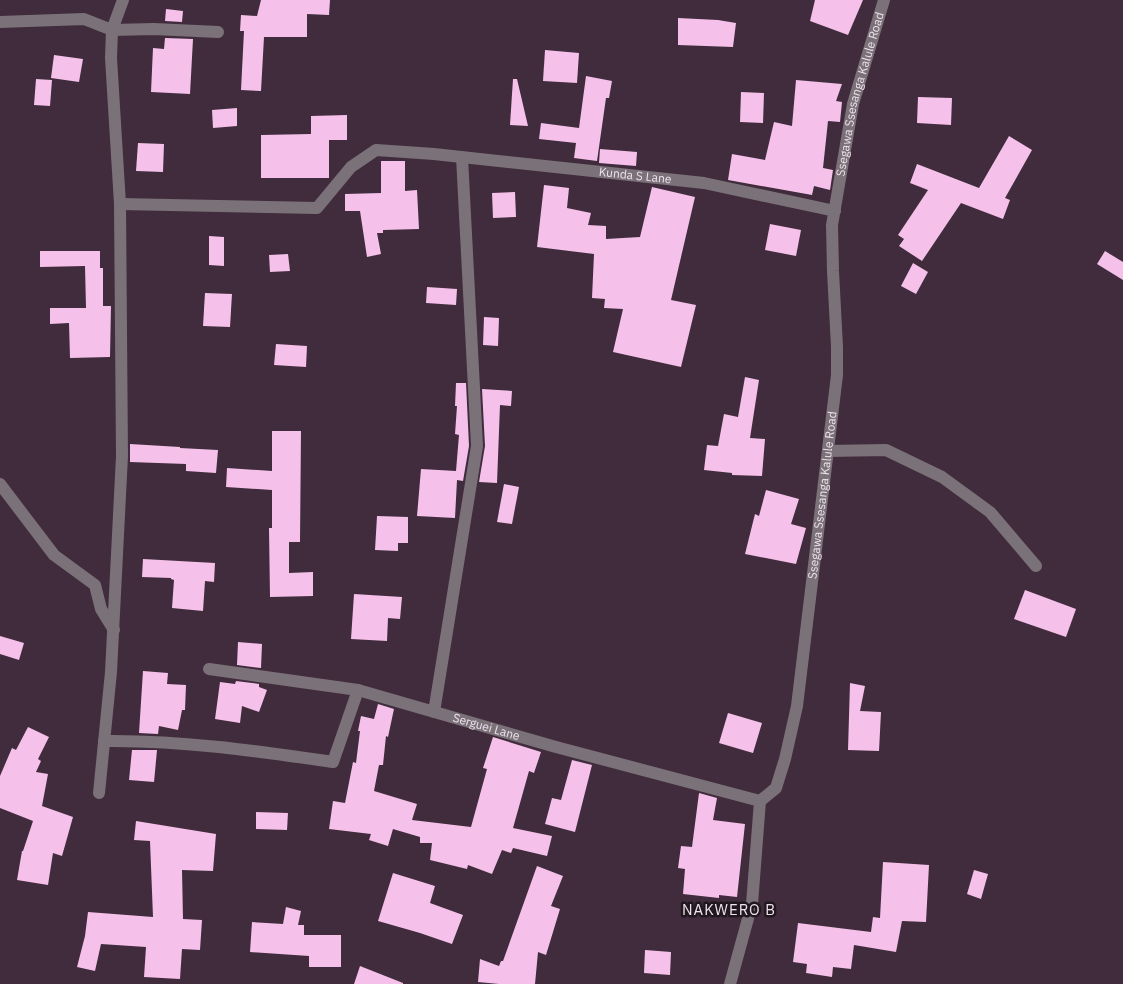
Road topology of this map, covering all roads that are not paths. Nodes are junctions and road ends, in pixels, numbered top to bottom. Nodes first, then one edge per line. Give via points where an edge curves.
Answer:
1 (123, 0) edge
2 (884, 0) edge
3 (0, 22) edge
4 (112, 30) junction
5 (218, 32) dead end
6 (462, 157) junction
7 (120, 204) junction
8 (835, 211) junction
9 (828, 451) junction
10 (0, 484) edge
11 (1036, 566) dead end
12 (114, 630) junction
13 (209, 669) dead end
14 (358, 690) junction
15 (434, 712) junction
16 (104, 741) junction
17 (99, 794) dead end
18 (760, 801) junction
19 (730, 984) edge

1 - 4 street
2 - 8 street, Ssegawa Ssesanga Kalule Road via 853,104
3 - 4 street via 84,19
4 - 5 street
4 - 7 street
6 - 7 street, Kunda S Lane via 376,150 351,167 317,208
6 - 8 street, Kunda S Lane via 704,183
6 - 15 street via 477,446
7 - 12 street via 122,456
8 - 9 street, Ssegawa Ssesanga Kalule Road via 832,262 837,375
9 - 11 street via 886,450 942,476 990,512
9 - 18 street, Ssegawa Ssesanga Kalule Road via 797,706 776,788
10 - 12 street via 54,555 95,584 101,609
12 - 16 street
13 - 14 street, Serguei Lane
14 - 15 street, Serguei Lane
14 - 16 street via 333,762 149,740
15 - 18 street, Serguei Lane
16 - 17 street
18 - 19 street via 752,904

